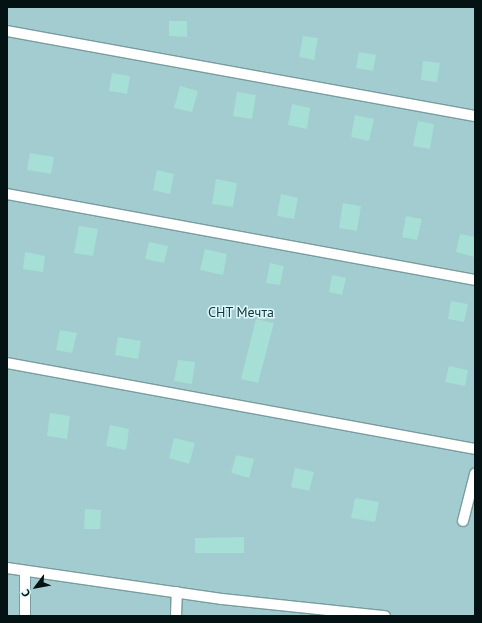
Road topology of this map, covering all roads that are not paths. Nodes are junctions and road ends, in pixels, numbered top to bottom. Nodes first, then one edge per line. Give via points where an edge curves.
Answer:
1 (7, 31) edge
2 (475, 116) edge
3 (7, 194) edge
4 (475, 280) edge
5 (7, 363) edge
6 (475, 449) edge
7 (475, 474) edge
8 (463, 521) dead end
9 (7, 568) edge
10 (25, 571) junction
11 (177, 592) junction
12 (339, 612) edge
13 (25, 616) edge
14 (176, 616) edge
15 (385, 616) edge

1 - 2 lane
3 - 4 lane
5 - 6 lane
7 - 8 lane
9 - 10 lane
10 - 11 lane
10 - 13 lane
11 - 12 lane
11 - 14 lane
12 - 15 lane

